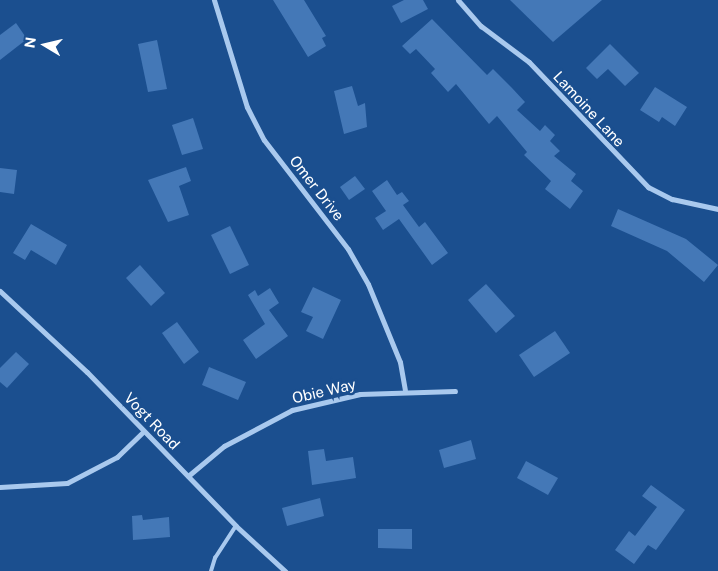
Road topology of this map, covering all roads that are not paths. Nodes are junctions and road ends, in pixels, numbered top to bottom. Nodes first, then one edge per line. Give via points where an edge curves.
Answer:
1 (214, 0) edge
2 (458, 0) edge
3 (718, 210) edge
4 (0, 290) edge
5 (405, 390) junction
6 (455, 391) dead end
7 (144, 431) junction
8 (188, 476) junction
9 (0, 487) edge
10 (236, 526) junction
11 (211, 571) edge
12 (285, 571) edge

1 - 5 street, Omer Drive via 247,106 264,140 343,242 368,284 400,362
2 - 3 street, Lamoine Lane via 481,26 529,62 648,187 672,198
4 - 7 street, Vogt Road
5 - 6 street, Obie Way
5 - 8 street, Obie Way via 360,394 292,410 224,446
7 - 8 street, Vogt Road
7 - 9 street via 117,457 67,483
8 - 10 street, Vogt Road
10 - 11 lane via 214,558
10 - 12 street, Vogt Road

